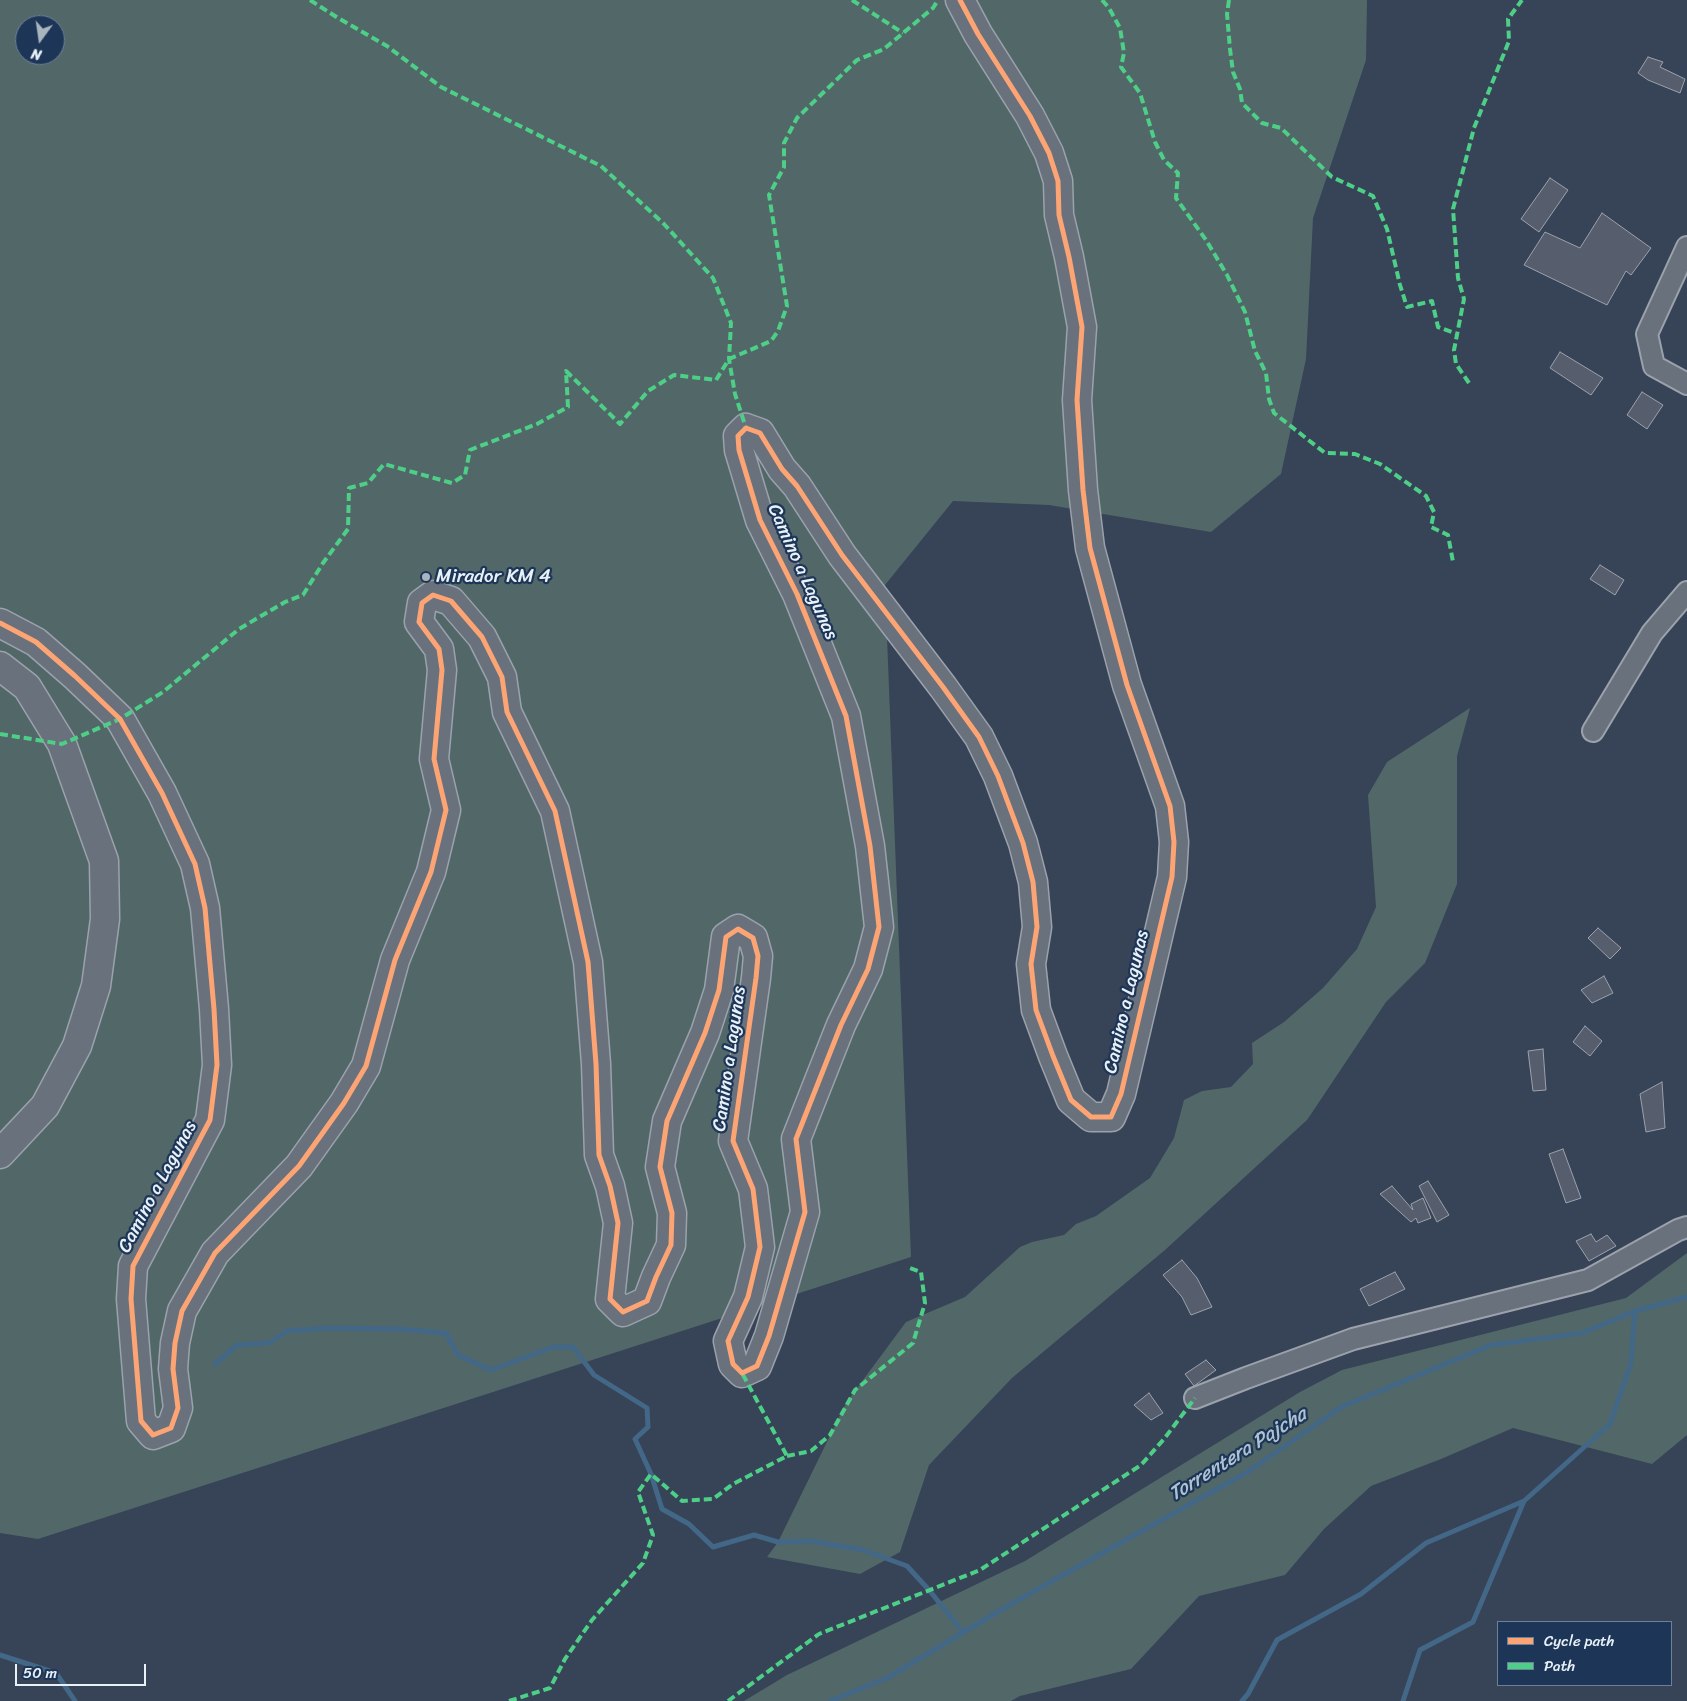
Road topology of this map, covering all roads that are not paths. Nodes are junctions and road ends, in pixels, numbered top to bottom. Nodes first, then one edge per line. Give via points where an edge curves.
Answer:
1 (960, 0) edge
2 (1687, 247) edge
3 (1687, 384) edge
4 (1687, 592) edge
5 (0, 623) edge
6 (0, 666) edge
7 (1593, 731) dead end
8 (0, 1154) edge
9 (1687, 1227) edge
10 (1195, 1398) dead end

1 - 5 street, Camino a Lagunas via 1030,116 1049,153 1058,182 1059,215 1082,327 1077,400 1090,548 1127,685 1170,806 1174,842 1172,877 1121,1094 1110,1117 1091,1118 1071,1100 1036,1010 1031,964 1037,927 1033,882 1023,843 998,776 978,737 842,555 760,433 746,428 738,436 739,450 760,520 797,594 846,716 870,846 879,927 868,969 841,1025 796,1139 804,1212 769,1336 757,1366 742,1373 733,1364 728,1341 748,1297 760,1247 753,1189 733,1140 757,971 758,956 753,938 738,929 726,937 719,990 705,1034 667,1120 660,1167 672,1213 672,1245 647,1301 624,1312 610,1299 618,1223 599,1156 588,962 555,811 507,712 502,677 482,637 451,601 433,595 422,604 419,622 439,648 442,670 434,759 446,810 431,872 395,960 366,1066 299,1166 215,1253 182,1311 173,1369 178,1408 171,1428 153,1435 142,1421 131,1299 133,1266 210,1120 217,1065 205,908 195,864 162,794 120,719 36,642
2 - 3 street via 1647,334 1654,366
4 - 7 street via 1652,633
6 - 8 street via 27,687 62,744 104,861 106,919 96,986 78,1046 45,1106
9 - 10 street via 1588,1280 1353,1339

